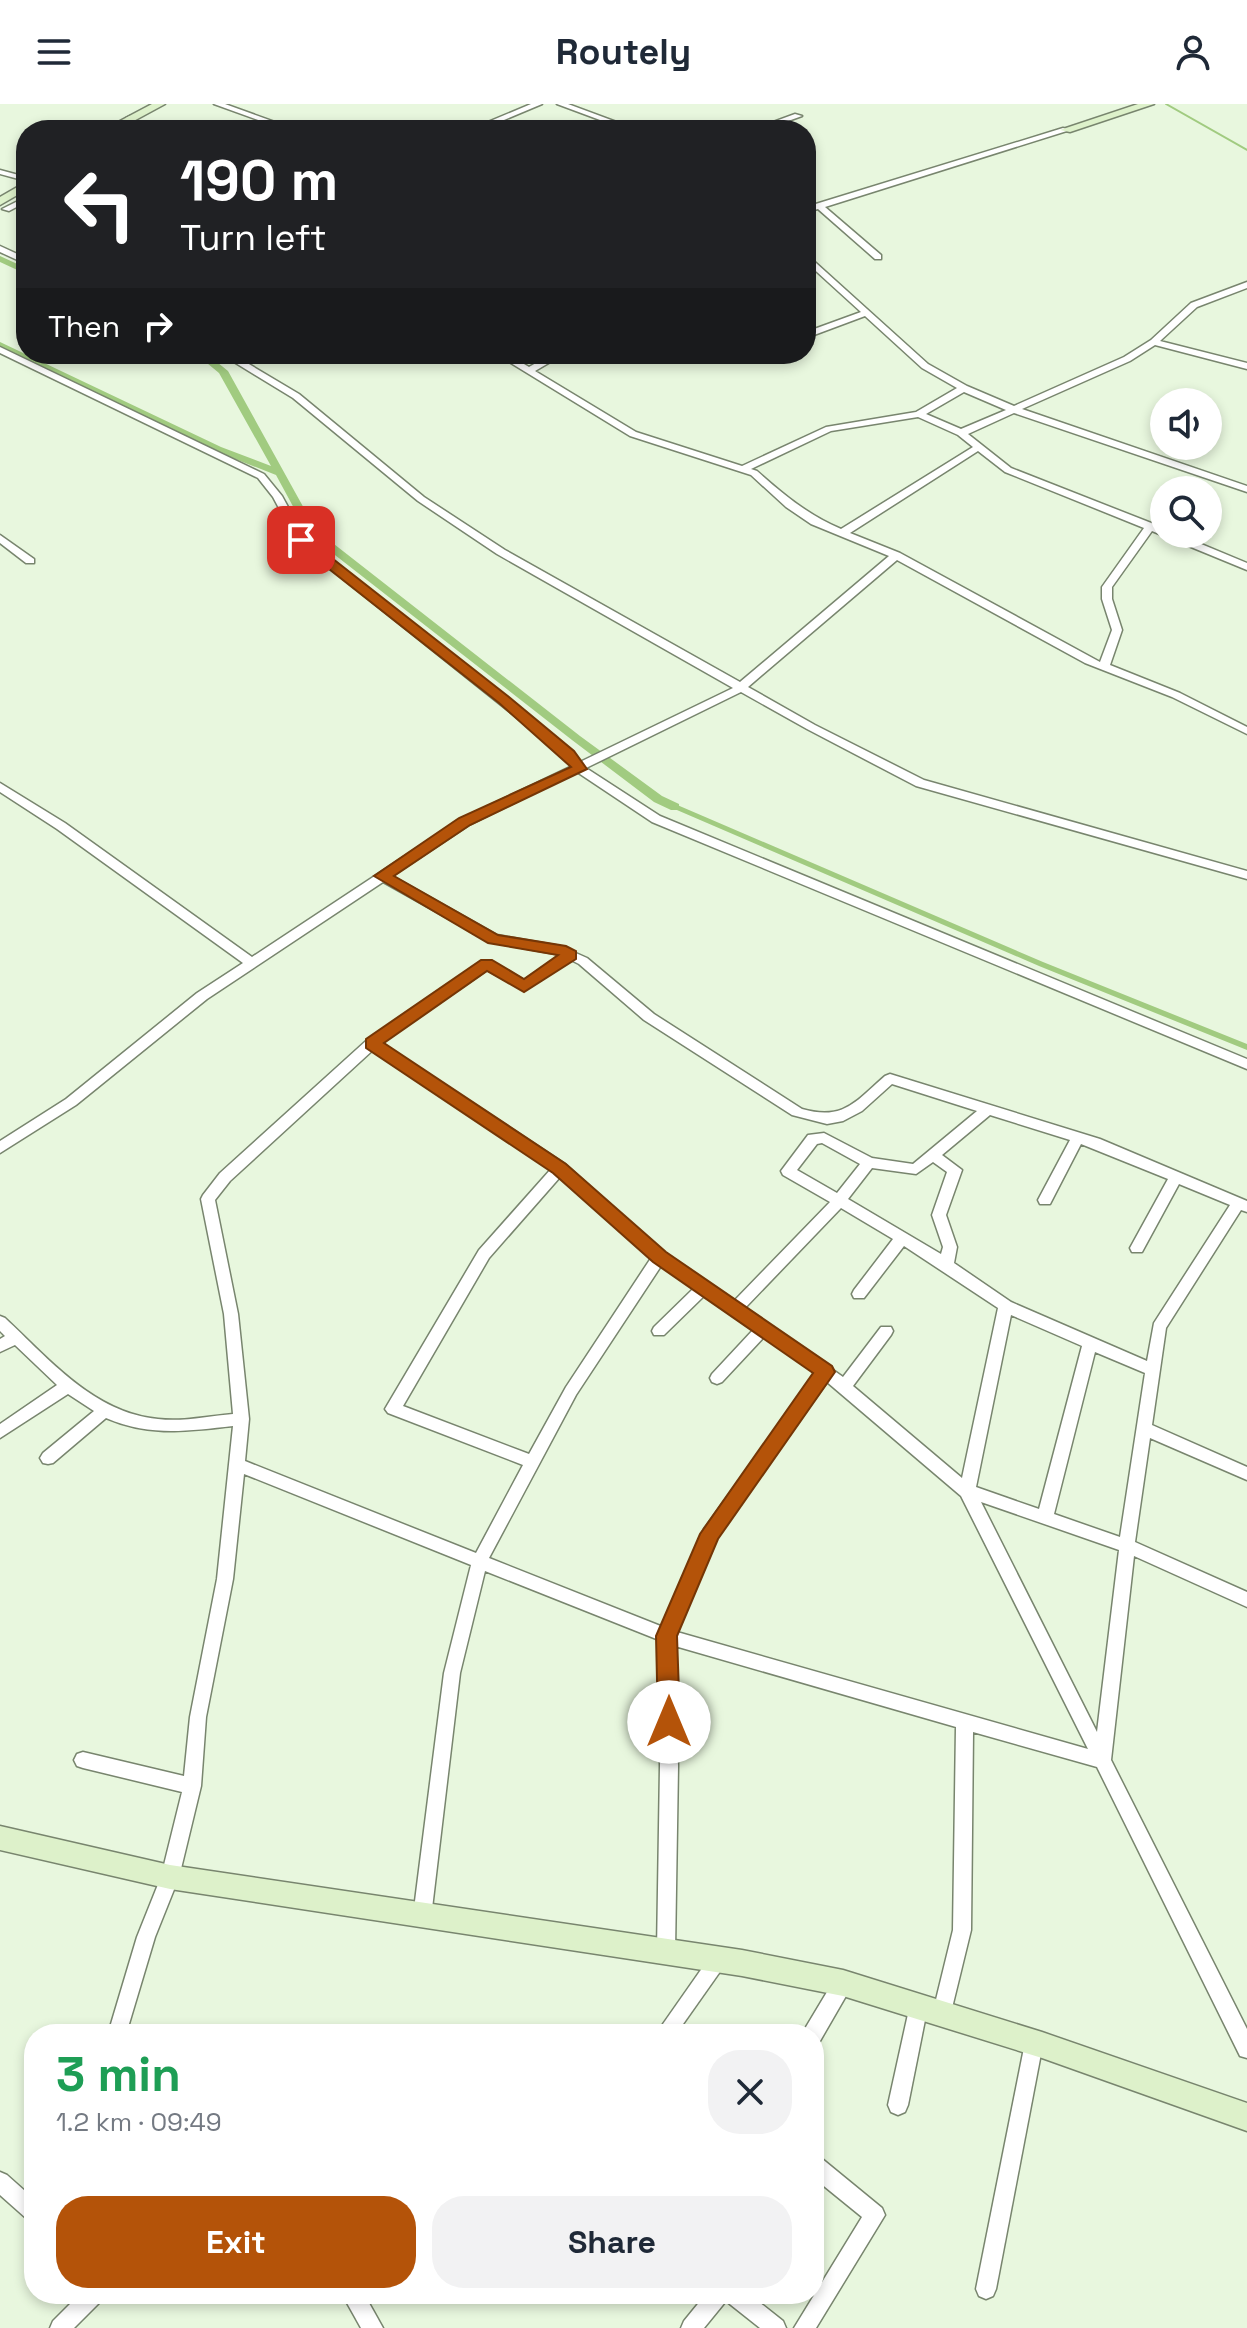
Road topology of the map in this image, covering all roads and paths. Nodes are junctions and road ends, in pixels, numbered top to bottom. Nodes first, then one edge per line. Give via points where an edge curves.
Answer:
1 (160, 104) edge
2 (218, 104) edge
3 (538, 104) edge
4 (561, 104) edge
5 (1149, 104) edge
6 (798, 116) dead end
7 (137, 120) edge
8 (264, 120) edge
9 (498, 120) edge
10 (606, 120) edge
11 (786, 120) edge
12 (1066, 130) joint
13 (819, 206) junction
14 (816, 207) edge
15 (878, 257) dead end
16 (816, 266) edge
17 (1247, 285) edge
18 (866, 313) junction
19 (816, 331) edge
20 (1154, 342) junction
21 (29, 364) edge
22 (246, 364) edge
23 (517, 364) edge
24 (541, 364) edge
25 (1247, 366) edge
26 (528, 371) junction
27 (964, 388) junction
28 (1015, 410) junction
29 (919, 414) junction
30 (961, 433) junction
31 (979, 447) junction
32 (250, 457) dead end
33 (240, 465) junction
34 (743, 469) junction
35 (1247, 489) edge
36 (1150, 527) joint
37 (842, 533) junction
38 (0, 538) edge
39 (1202, 548) edge
40 (896, 555) junction
41 (30, 561) dead end
42 (1247, 567) edge
43 (1104, 666) junction
44 (739, 689) junction
45 (1247, 731) edge
46 (580, 769) junction
47 (0, 787) edge
48 (1247, 875) edge
49 (382, 876) junction
50 (570, 955) junction
51 (251, 963) junction
52 (372, 1043) junction
53 (1247, 1064) edge
54 (987, 1110) junction
55 (1078, 1137) junction
56 (0, 1148) edge
57 (933, 1155) junction
58 (869, 1163) junction
59 (560, 1168) junction
60 (1176, 1177) junction
61 (1045, 1200) dead end
62 (839, 1201) junction
63 (1242, 1206) edge
64 (902, 1238) junction
65 (1137, 1248) dead end
66 (659, 1257) junction
67 (946, 1265) junction
68 (703, 1288) junction
69 (859, 1294) dead end
70 (1006, 1306) junction
71 (734, 1310) junction
72 (0, 1322) edge
73 (763, 1329) junction
74 (659, 1331) dead end
75 (886, 1331) dead end
76 (16, 1337) junction
77 (1090, 1343) junction
78 (0, 1346) edge
79 (1154, 1371) junction
80 (826, 1372) junction
81 (717, 1378) dead end
82 (69, 1385) junction
83 (844, 1387) junction
84 (104, 1411) junction
85 (241, 1419) junction
86 (1145, 1429) junction
87 (0, 1432) edge
88 (48, 1458) dead end
89 (533, 1462) junction
90 (236, 1464) junction
91 (1247, 1474) edge
92 (967, 1491) junction
93 (1045, 1518) junction
94 (1127, 1546) junction
95 (480, 1560) junction
96 (1247, 1600) edge
97 (667, 1636) junction
98 (965, 1721) junction
99 (83, 1760) dead end
100 (1102, 1761) junction
101 (192, 1786) junction
102 (0, 1838) edge
103 (170, 1877) junction
104 (422, 1917) junction
105 (666, 1951) junction
106 (718, 1960) junction
107 (843, 1983) junction
108 (930, 2008) junction
109 (120, 2024) edge
110 (672, 2024) edge
111 (819, 2024) edge
112 (1034, 2043) junction
113 (1247, 2049) edge
114 (898, 2105) dead end
115 (1247, 2117) edge
116 (824, 2173) edge
117 (0, 2182) edge
118 (24, 2203) edge
119 (986, 2289) dead end
120 (824, 2296) edge
121 (84, 2304) edge
122 (358, 2304) edge
123 (711, 2304) edge
124 (746, 2304) edge
125 (819, 2304) edge
126 (60, 2328) edge
127 (373, 2328) edge
128 (691, 2328) edge
129 (776, 2328) edge
130 (804, 2328) edge

1 - 7 street
2 - 8 street
3 - 9 street
4 - 10 street
5 - 12 street
6 - 11 street
12 - 13 street
13 - 14 street
13 - 15 street
16 - 18 street
17 - 20 street via 1194,305
18 - 19 street
18 - 27 street via 925,366
20 - 25 street
20 - 28 street
21 - 33 street
22 - 44 street via 296,396 432,507
23 - 26 street
24 - 26 street
26 - 34 street via 633,434
27 - 28 street
27 - 29 street
28 - 30 street
28 - 35 street
29 - 30 street
29 - 34 street via 829,429
30 - 31 street
31 - 36 street via 1008,470
31 - 37 street
32 - 33 street
33 - 46 street via 261,476 301,540 515,709
34 - 37 street via 815,522
36 - 43 street via 1107,587 1117,630
37 - 40 street
38 - 41 street
39 - 42 street
40 - 43 street
40 - 44 street
43 - 45 street
44 - 46 street
44 - 48 street via 920,783
46 - 49 street via 465,822
46 - 53 street via 656,819
47 - 51 street
49 - 50 street via 494,939
49 - 51 street
50 - 52 street via 524,986 487,964
50 - 54 street via 649,1017 797,1112 838,1121 890,1079
51 - 56 street via 191,1004 71,1102
52 - 59 street
52 - 85 street via 225,1177 208,1199 231,1314
54 - 55 street
54 - 57 street
55 - 60 street
55 - 61 street
57 - 58 street via 916,1169
57 - 67 street via 955,1170 939,1215 950,1247
58 - 62 street
58 - 62 street via 824,1138 813,1139 788,1171
59 - 66 street
59 - 89 street via 484,1254 393,1409
60 - 63 street
60 - 65 street
62 - 64 street
62 - 71 street
63 - 79 street via 1159,1327
64 - 67 street
64 - 69 street
66 - 68 street
66 - 89 street via 571,1391
67 - 70 street
68 - 71 street
68 - 74 street
70 - 77 street
70 - 92 street
71 - 73 street
72 - 76 street
73 - 80 street
73 - 81 street
75 - 83 street
76 - 78 street
76 - 82 street
77 - 79 street
77 - 93 street
79 - 86 street
80 - 83 street
80 - 97 street via 710,1534
82 - 84 street
82 - 87 street
83 - 92 street
84 - 85 street via 161,1426
84 - 88 street
85 - 90 street
86 - 91 street
86 - 94 street
89 - 95 street
90 - 95 street
90 - 101 street via 225,1579 198,1717
92 - 93 street
92 - 100 street
93 - 94 street
94 - 96 street
94 - 100 street
95 - 97 street
95 - 104 street via 452,1673
97 - 98 street
97 - 105 street
98 - 100 street
98 - 108 street via 962,1930
99 - 101 street
100 - 113 street
101 - 103 street
102 - 103 street
103 - 104 street
103 - 109 street
104 - 105 street
105 - 106 street
106 - 107 street
106 - 110 street
107 - 108 street
107 - 111 street
108 - 112 street
108 - 114 street
112 - 115 street
112 - 119 street
116 - 120 street via 875,2215
117 - 118 street
121 - 126 street
122 - 127 street
123 - 128 street
124 - 129 street
125 - 130 street

